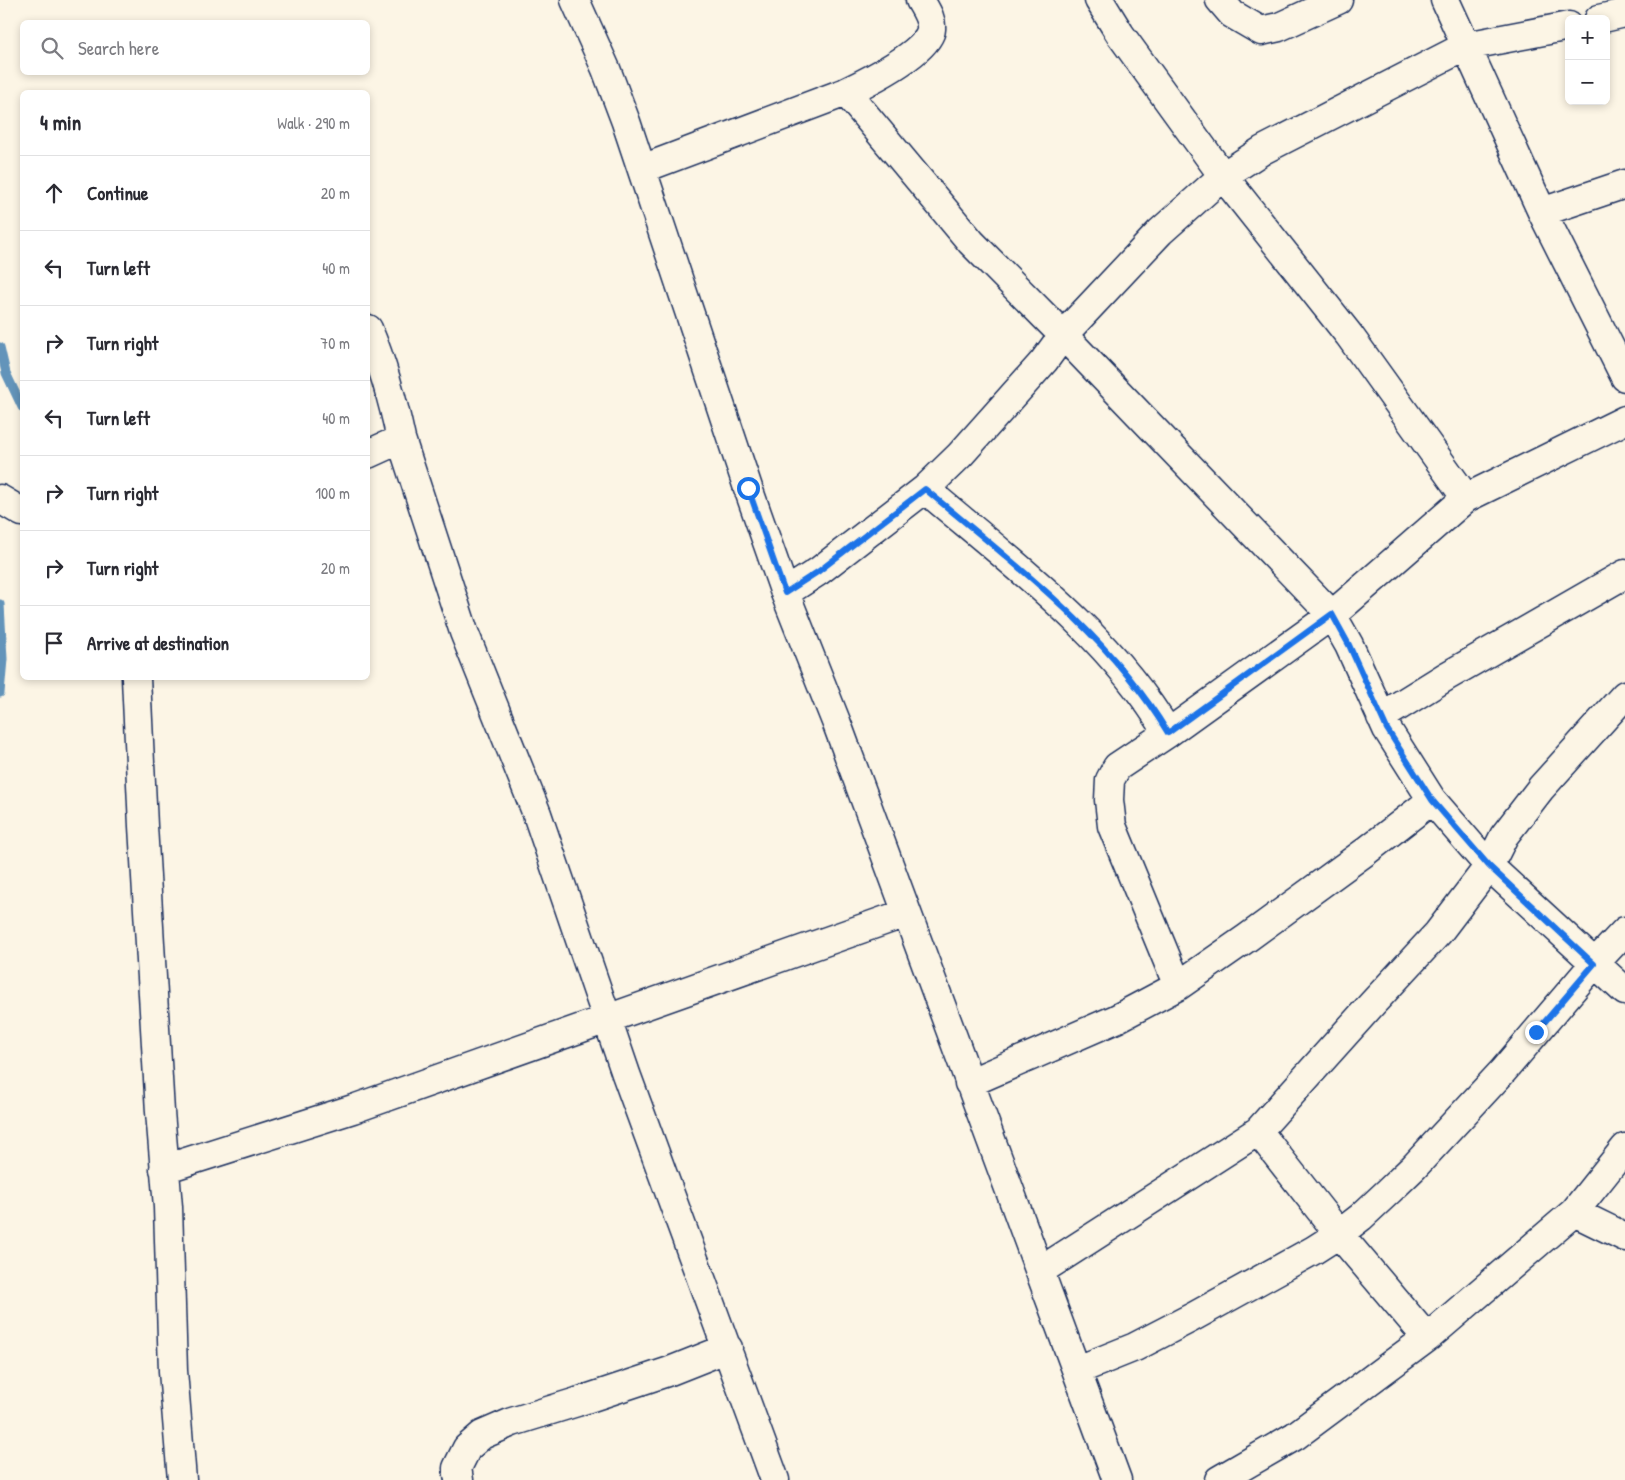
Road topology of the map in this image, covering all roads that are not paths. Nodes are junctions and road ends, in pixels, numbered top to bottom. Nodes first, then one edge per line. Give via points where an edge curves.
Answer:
1 (920, 0) edge
2 (1099, 0) edge
3 (1220, 0) edge
4 (1338, 0) edge
5 (1444, 0) edge
6 (584, 3) edge
7 (1625, 13) edge
8 (1610, 16) edge
9 (1565, 27) edge
10 (1466, 46) junction
11 (846, 92) junction
12 (642, 169) junction
13 (1223, 176) junction
14 (1625, 184) edge
15 (1542, 212) junction
16 (370, 334) edge
17 (1063, 335) junction
18 (1625, 377) edge
19 (1625, 420) edge
20 (401, 439) junction
21 (370, 453) edge
22 (925, 489) junction
23 (1466, 498) junction
24 (0, 499) edge
25 (20, 511) edge
26 (1625, 574) edge
27 (785, 593) junction
28 (1332, 614) junction
29 (136, 680) edge
30 (1625, 695) edge
31 (1381, 717) junction
32 (1168, 733) junction
33 (1432, 800) junction
34 (1489, 866) junction
35 (906, 914) junction
36 (1625, 931) edge
37 (1594, 964) junction
38 (1178, 986) junction
39 (1625, 991) edge
40 (607, 1018) junction
41 (969, 1083) junction
42 (1258, 1131) junction
43 (1625, 1148) edge
44 (164, 1170) junction
45 (1574, 1212) junction
46 (1339, 1234) junction
47 (1625, 1237) edge
48 (1040, 1271) junction
49 (1427, 1338) junction
50 (728, 1348) junction
51 (1078, 1370) junction
52 (182, 1480) edge
53 (459, 1480) edge
54 (775, 1480) edge
55 (1117, 1480) edge
56 (1219, 1480) edge

1 - 11 street via 931,21 931,31 924,43 882,74
2 - 13 street
3 - 4 street via 1232,14 1261,32
5 - 10 street
6 - 12 street
7 - 8 street
9 - 10 street
10 - 13 street via 1263,150
10 - 15 street
11 - 12 street
11 - 17 street via 971,242
12 - 27 street
13 - 17 street via 1160,232
13 - 23 street via 1349,335
14 - 15 street
15 - 18 street
16 - 20 street via 389,389
17 - 22 street via 1044,361 960,455
17 - 28 street
19 - 23 street
20 - 21 street
20 - 40 street via 464,632 537,814
22 - 27 street via 819,571
22 - 32 street via 1067,610 1128,676
23 - 28 street
24 - 25 street
26 - 31 street
27 - 35 street
28 - 31 street
28 - 32 street
29 - 44 street
30 - 34 street via 1541,788 1504,836
31 - 33 street
32 - 38 street via 1117,767 1110,780 1109,800 1112,826
33 - 34 street
33 - 38 street
34 - 37 street
34 - 42 street via 1438,933
35 - 40 street
35 - 41 street
36 - 37 street
37 - 39 street
37 - 46 street via 1503,1071 1414,1166
38 - 41 street via 1116,1019
40 - 44 street via 353,1109
40 - 50 street
41 - 48 street
42 - 46 street
42 - 48 street
43 - 45 street
44 - 52 street
45 - 47 street
45 - 49 street
46 - 49 street
46 - 51 street via 1135,1348
48 - 51 street
49 - 56 street via 1295,1436
50 - 53 street via 482,1435 467,1448 457,1468
50 - 54 street
51 - 55 street

